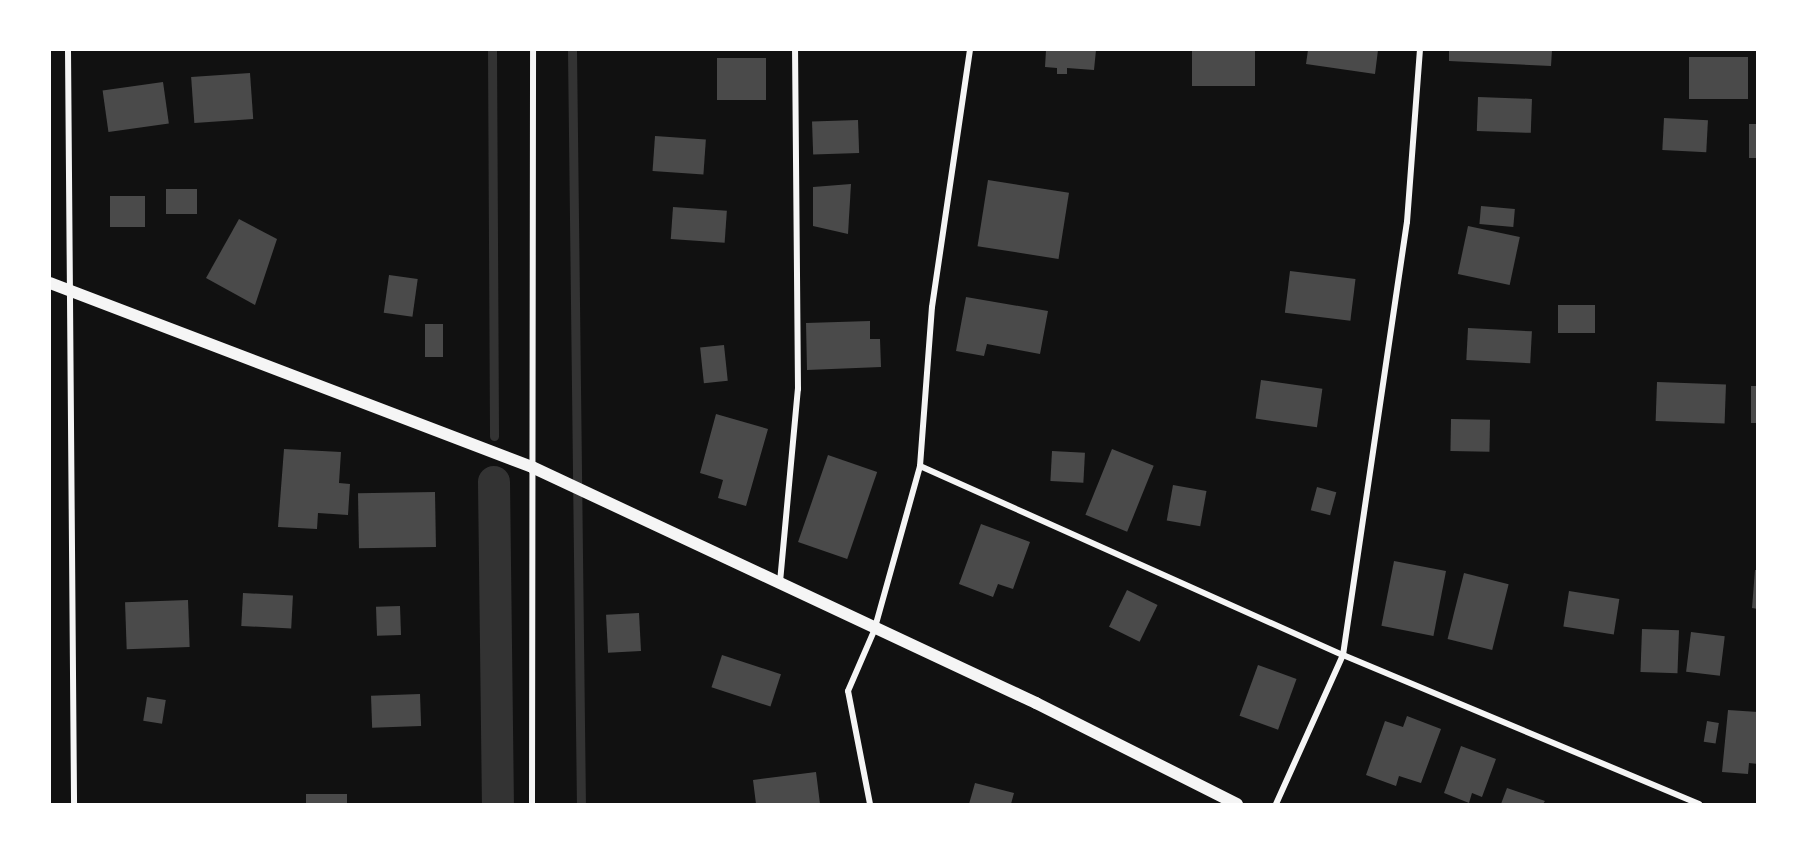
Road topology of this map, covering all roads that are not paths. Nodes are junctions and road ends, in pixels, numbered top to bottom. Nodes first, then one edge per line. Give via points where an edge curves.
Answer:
1 (68, 50) edge
2 (533, 50) edge
3 (795, 50) edge
4 (970, 50) edge
5 (1420, 50) edge
6 (50, 283) edge
7 (70, 290) junction
8 (920, 466) junction
9 (532, 467) junction
10 (780, 582) junction
11 (874, 631) junction
12 (1343, 654) junction
13 (74, 804) edge
14 (532, 804) edge
15 (870, 804) edge
16 (1237, 804) edge
17 (1276, 804) edge
18 (1699, 804) edge

1 - 7 street
2 - 9 street
3 - 10 street via 798,389
4 - 8 street via 932,307
5 - 12 street via 1407,222
6 - 7 main road
7 - 9 main road
7 - 13 street
8 - 11 street
8 - 12 street
9 - 10 main road
9 - 14 street
10 - 11 main road
11 - 15 street via 849,691
11 - 16 main road via 1035,703
12 - 17 street
12 - 18 street

